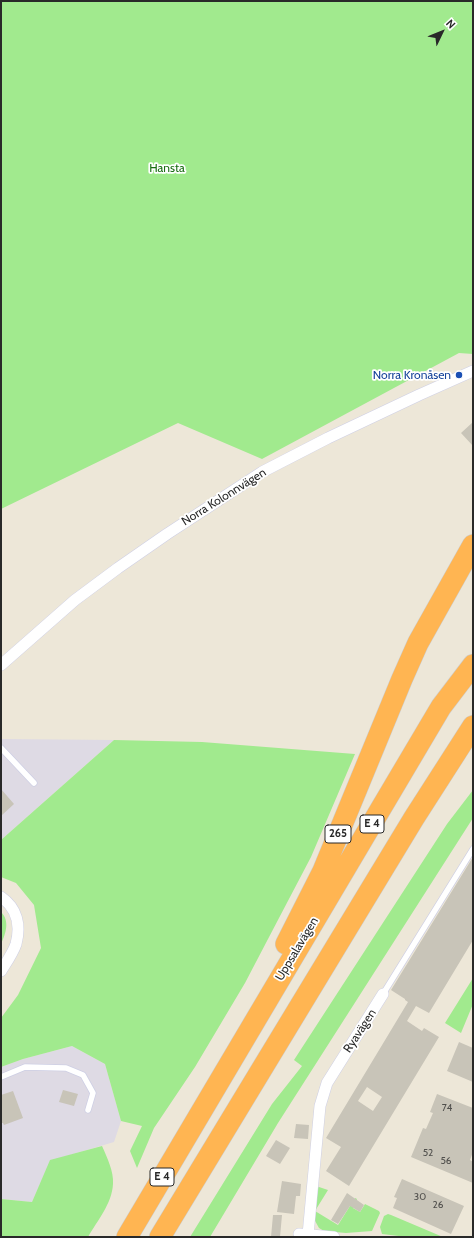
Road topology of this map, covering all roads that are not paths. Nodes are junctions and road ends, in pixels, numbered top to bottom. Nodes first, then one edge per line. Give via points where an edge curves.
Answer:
1 (473, 370) edge
2 (473, 545) edge
3 (1, 665) edge
4 (473, 665) edge
5 (473, 726) edge
6 (473, 744) edge
7 (1, 748) edge
8 (34, 783) dead end
9 (414, 818) junction
10 (473, 849) edge
11 (1, 897) edge
12 (1, 971) edge
13 (383, 994) joint
14 (1, 1077) edge
15 (88, 1110) dead end
16 (198, 1117) junction
17 (126, 1237) edge
18 (160, 1237) edge
19 (334, 1237) edge

1 - 3 street, Norra Kolonnvägen via 262,472 167,534 74,600
2 - 16 highway, 265 via 418,643 323,871
4 - 16 highway, Uppsalavägen / E 4 via 441,708
5 - 9 highway, E 4
6 - 9 highway via 434,797
7 - 8 lane
9 - 18 highway, E 4
10 - 13 lane, Ryavägen
11 - 12 street via 8,901 16,913 18,925 16,944
13 - 19 street, Ryavägen via 327,1083 320,1106 304,1234
14 - 15 lane via 25,1067 66,1068 83,1075 93,1093
16 - 17 highway, Uppsalavägen / E 4

